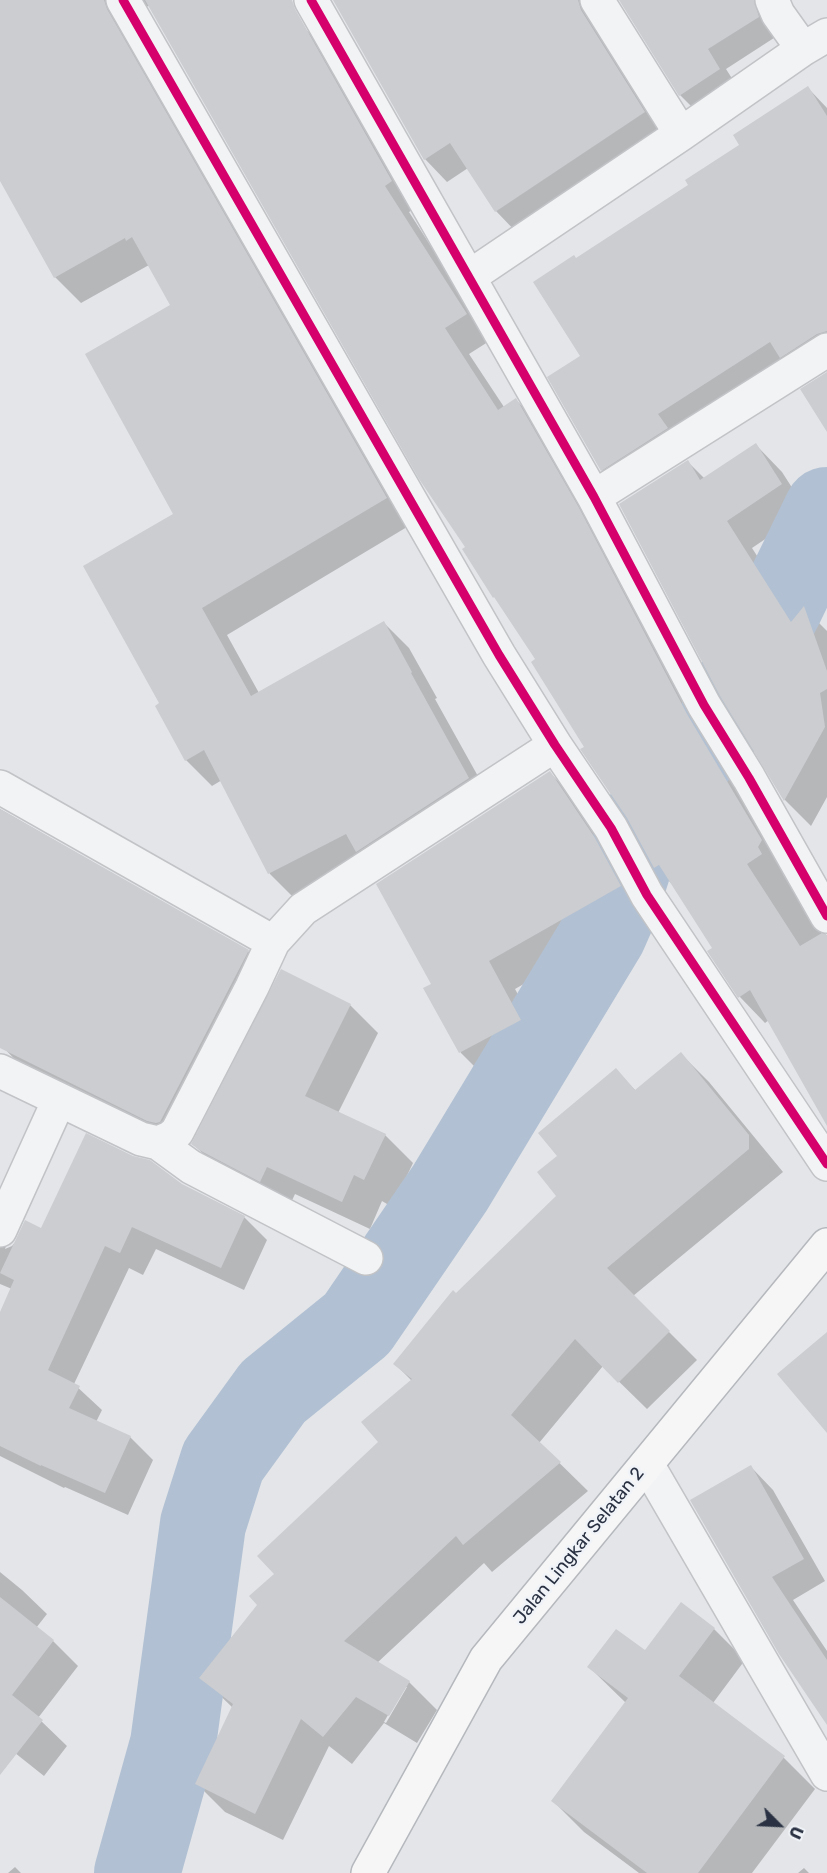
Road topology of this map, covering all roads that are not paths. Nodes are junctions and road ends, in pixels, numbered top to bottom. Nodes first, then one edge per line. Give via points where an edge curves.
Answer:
1 (123, 0) edge
2 (311, 0) edge
3 (597, 0) edge
4 (772, 0) edge
5 (816, 41) edge
6 (681, 134) junction
7 (469, 277) junction
8 (827, 350) edge
9 (594, 497) junction
10 (555, 745) junction
11 (0, 787) edge
12 (827, 916) edge
13 (273, 942) junction
14 (0, 1071) edge
15 (59, 1100) junction
16 (158, 1143) junction
17 (827, 1164) edge
18 (0, 1230) edge
19 (827, 1245) edge
20 (366, 1258) dead end
21 (647, 1464) junction
22 (827, 1774) edge
23 (368, 1873) edge

1 - 10 street via 499,656
2 - 7 street
3 - 6 street
4 - 5 street via 778,14
5 - 6 street
6 - 7 street
7 - 9 street
8 - 9 street
9 - 12 street via 704,705
10 - 13 street via 303,909
10 - 17 street via 611,828 646,895
11 - 13 street
13 - 16 street via 180,1126 170,1138
14 - 15 street
15 - 16 street via 141,1139
15 - 18 street
16 - 20 street via 191,1167
19 - 21 highway, Jalan Lingkar Selatan 2
21 - 22 street
21 - 23 highway, Jalan Lingkar Selatan 2 via 486,1659

